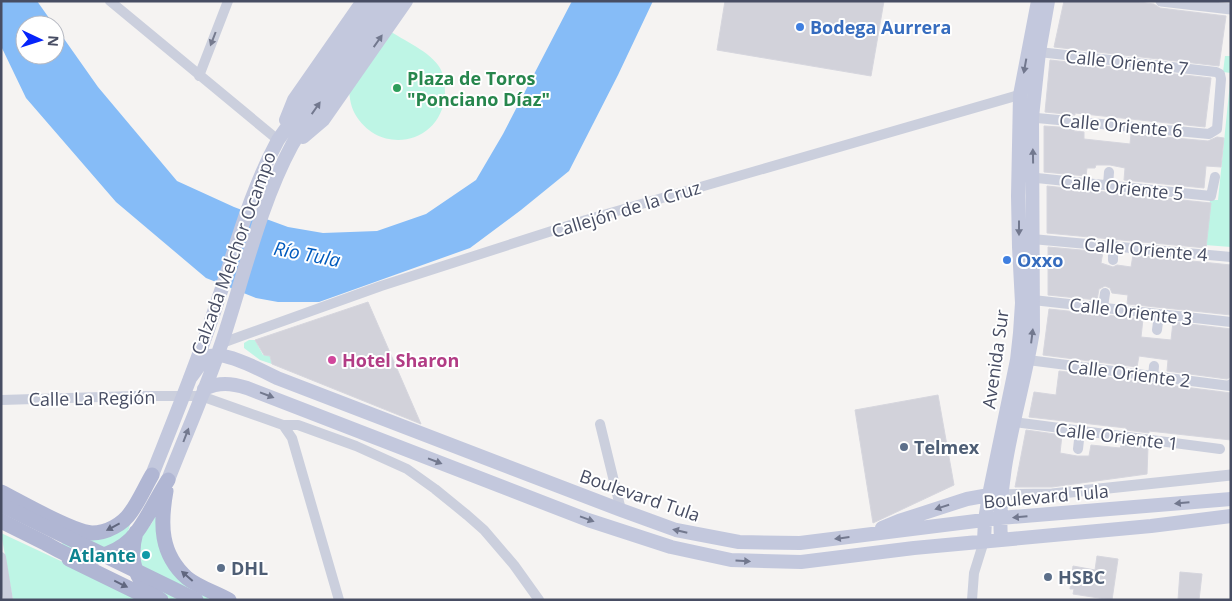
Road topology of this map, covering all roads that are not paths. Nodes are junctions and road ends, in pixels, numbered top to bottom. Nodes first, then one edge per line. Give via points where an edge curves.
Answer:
1 (110, 1) edge
2 (228, 1) edge
3 (363, 1) edge
4 (376, 1) edge
5 (1038, 1) edge
6 (1048, 1) edge
7 (1160, 1) edge
8 (400, 3) edge
9 (1231, 9) edge
10 (350, 20) junction
11 (356, 51) junction
12 (1038, 52) junction
13 (339, 54) junction
14 (355, 74) junction
15 (199, 76) junction
16 (1027, 93) junction
17 (1026, 117) junction
18 (1209, 134) joint
19 (278, 140) junction
20 (292, 146) junction
21 (1110, 172) dead end
22 (1019, 177) junction
23 (1033, 177) junction
24 (1215, 177) dead end
25 (1108, 185) junction
26 (1032, 239) junction
27 (1114, 246) junction
28 (1231, 257) edge
29 (1113, 260) dead end
30 (1105, 293) dead end
31 (219, 299) junction
32 (1033, 300) junction
33 (1104, 307) junction
34 (1158, 314) junction
35 (1230, 322) edge
36 (1157, 330) dead end
37 (214, 356) junction
38 (1028, 360) junction
39 (190, 378) junction
40 (233, 384) junction
41 (1231, 385) edge
42 (202, 392) junction
43 (184, 396) junction
44 (1, 400) edge
45 (1014, 422) junction
46 (600, 424) dead end
47 (283, 425) junction
48 (1080, 431) junction
49 (1078, 449) dead end
50 (1220, 449) dead end
51 (412, 452) junction
52 (406, 469) junction
53 (152, 475) junction
54 (1231, 475) edge
55 (168, 480) junction
56 (1, 492) edge
57 (995, 495) junction
58 (1231, 498) edge
59 (1, 505) edge
60 (621, 510) junction
61 (1231, 516) edge
62 (1000, 518) junction
63 (985, 520) junction
64 (1, 521) edge
65 (60, 522) junction
66 (875, 534) junction
67 (135, 535) junction
68 (1001, 539) junction
69 (984, 541) junction
70 (44, 543) junction
71 (63, 553) junction
72 (1, 557) edge
73 (8, 600) edge
74 (153, 600) edge
75 (161, 600) edge
76 (196, 600) edge
77 (228, 600) edge
78 (339, 600) edge
79 (539, 600) edge
80 (972, 600) edge

1 - 15 street
2 -> 15 street
3 - 10 main road
4 - 13 main road, Calzada Melchor Ocampo
5 -> 16 main road, Avenida Sur
6 - 12 main road, Avenida Sur
7 - 9 street
8 - 11 main road, Calzada Melchor Ocampo via 380,17
14 -> 8 main road
10 - 13 main road
10 - 19 main road via 294,100
11 - 14 main road
20 -> 11 main road, Calzada Melchor Ocampo
12 - 16 main road, Avenida Sur
12 - 18 street, Calle Oriente 7 via 1216,72 1221,79 1217,129
13 - 19 main road, Calzada Melchor Ocampo
14 - 20 main road via 323,120
15 - 19 street
16 - 17 main road, Avenida Sur
16 - 37 street, Callejón de la Cruz via 581,222 381,286
17 - 18 street, Calle Oriente 6
17 - 22 main road, Avenida Sur
23 -> 17 main road, Avenida Sur
19 - 31 main road, Calzada Melchor Ocampo via 251,197
20 - 37 main road, Calzada Melchor Ocampo via 267,202
21 - 25 street
22 - 23 street, Calle Oriente 5
22 -> 57 main road, Avenida Sur via 1020,333
23 - 25 street, Calle Oriente 5
23 - 26 main road, Avenida Sur
24 - 25 street, Calle Oriente 5 via 1211,196
26 - 27 street, Calle Oriente 4
26 - 32 main road, Avenida Sur
27 - 28 street, Calle Oriente 4
27 - 29 street
30 - 33 street
31 - 37 main road
31 - 39 main road, Calzada Melchor Ocampo
32 - 33 street, Calle Oriente 3
38 -> 32 main road, Avenida Sur via 1033,331
33 - 34 street, Calle Oriente 3
34 - 35 street, Calle Oriente 3
34 - 36 street
37 - 39 main road
37 - 40 main road via 216,375
37 - 42 main road, Calzada Melchor Ocampo
37 - 60 main road, Boulevard Tula via 255,367
38 - 41 street, Calle Oriente 2 via 1154,372
38 - 45 main road, Avenida Sur
39 - 43 main road, Calzada Melchor Ocampo
40 - 42 main road, Boulevard Tula via 214,384
40 -> 51 main road, Boulevard Tula
42 - 43 street, Calle La Región
42 - 47 street, Calle La Región
55 -> 42 main road, Calzada Melchor Ocampo
43 - 44 street, Calle La Región
43 - 53 main road, Calzada Melchor Ocampo
45 - 48 street, Calle Oriente 1
45 - 57 main road, Avenida Sur
46 - 60 street
47 - 52 street, Calle La Región via 298,425
47 - 78 street via 292,438
48 - 49 street
48 - 50 street, Calle Oriente 1
51 - 52 street
51 -> 69 main road, Boulevard Tula via 588,520 671,547 731,560 800,562
52 - 79 street, Calle La Región via 484,530
53 -> 65 main road via 131,512 114,528 86,532
53 - 67 main road
54 - 57 street via 1052,494
55 - 67 main road
77 -> 55 main road via 188,579 171,558 162,522
56 - 65 main road
57 - 62 main road, Avenida Sur
57 - 63 main road, Avenida Sur
57 -> 66 main road via 967,499 899,521
58 -> 62 main road, Boulevard Tula
59 - 76 main road, bridge
66 -> 60 main road, Boulevard Tula via 800,543 739,542 676,530
61 - 68 main road, Boulevard Tula
62 - 63 main road, Boulevard Tula
62 - 68 main road, Avenida Sur
63 - 66 main road, Boulevard Tula
63 - 69 main road, Avenida Sur
64 - 70 main road
65 - 70 main road via 61,538
67 - 71 main road via 107,554 85,558
67 - 75 main road via 134,568 146,587
68 - 69 main road, Boulevard Tula
69 - 80 street via 974,573
70 - 71 main road
71 -> 74 main road via 67,558
72 - 73 street

